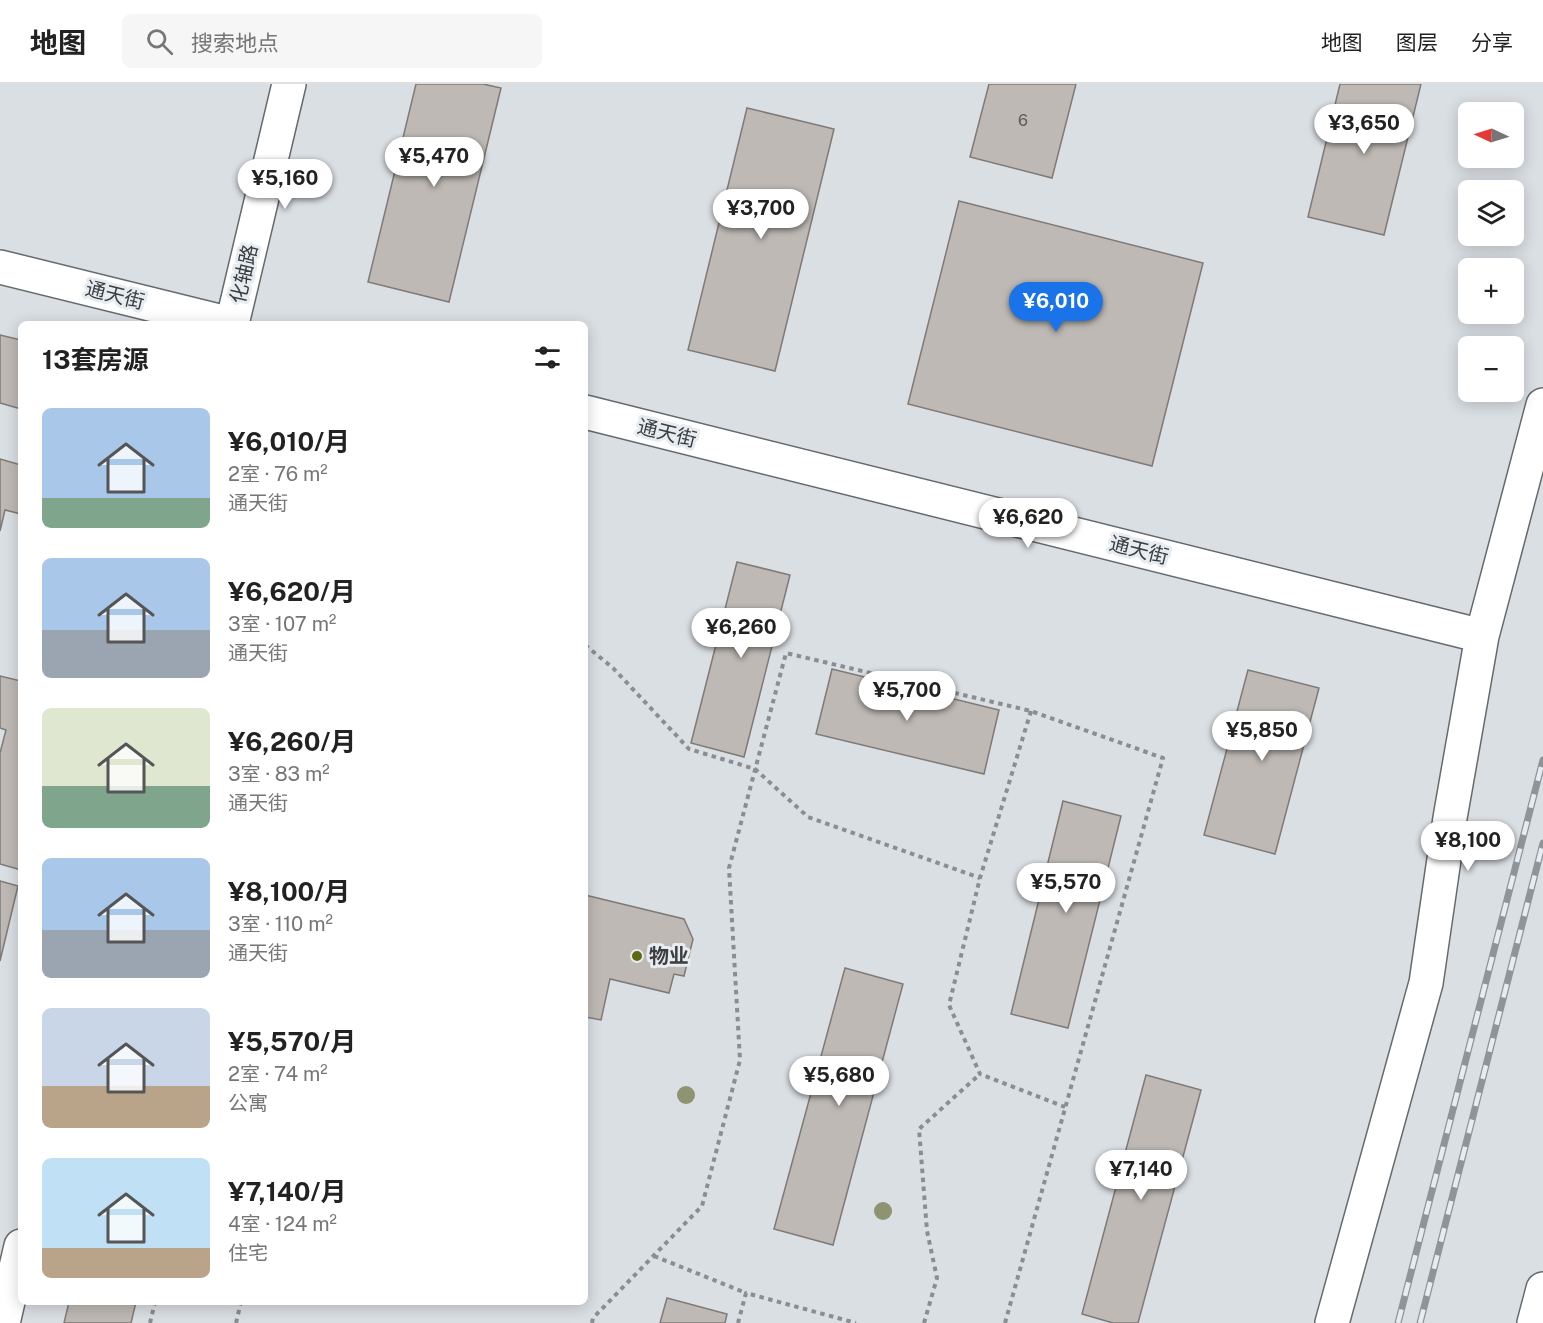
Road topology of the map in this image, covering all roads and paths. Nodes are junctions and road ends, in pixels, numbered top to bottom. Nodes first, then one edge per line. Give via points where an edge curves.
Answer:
1 (289, 84) edge
2 (0, 267) edge
3 (219, 321) edge
4 (232, 321) edge
5 (1543, 405) edge
6 (588, 413) edge
7 (1482, 636) junction
8 (588, 647) edge
9 (1031, 711) junction
10 (755, 769) junction
11 (980, 878) junction
12 (980, 1074) junction
13 (1065, 1107) junction
14 (654, 1256) junction
15 (18, 1259) edge
16 (1543, 1289) edge
17 (746, 1293) junction
18 (154, 1305) edge
19 (240, 1305) edge
20 (3, 1323) edge
21 (150, 1323) edge
22 (236, 1323) edge
23 (592, 1323) edge
24 (738, 1323) edge
25 (856, 1323) edge
26 (924, 1323) edge
27 (1005, 1323) edge
28 (1332, 1323) edge
29 (1534, 1323) edge

1 - 4 street, 化轴路
2 - 3 street, 通天街
5 - 7 street
6 - 7 street, 通天街
7 - 28 street via 1426,983
8 - 10 path via 613,668 689,749
9 - 10 path via 786,653
9 - 11 path
9 - 13 path via 1162,758
10 - 11 path via 808,817
10 - 14 path via 729,868 740,1060 702,1206
11 - 12 path via 949,1005
12 - 13 path
12 - 26 path via 919,1129 927,1231 937,1278
13 - 27 path
14 - 17 path
14 - 23 path via 593,1317
15 - 20 street
16 - 29 street
17 - 24 path
17 - 25 path
18 - 21 path
19 - 22 path

